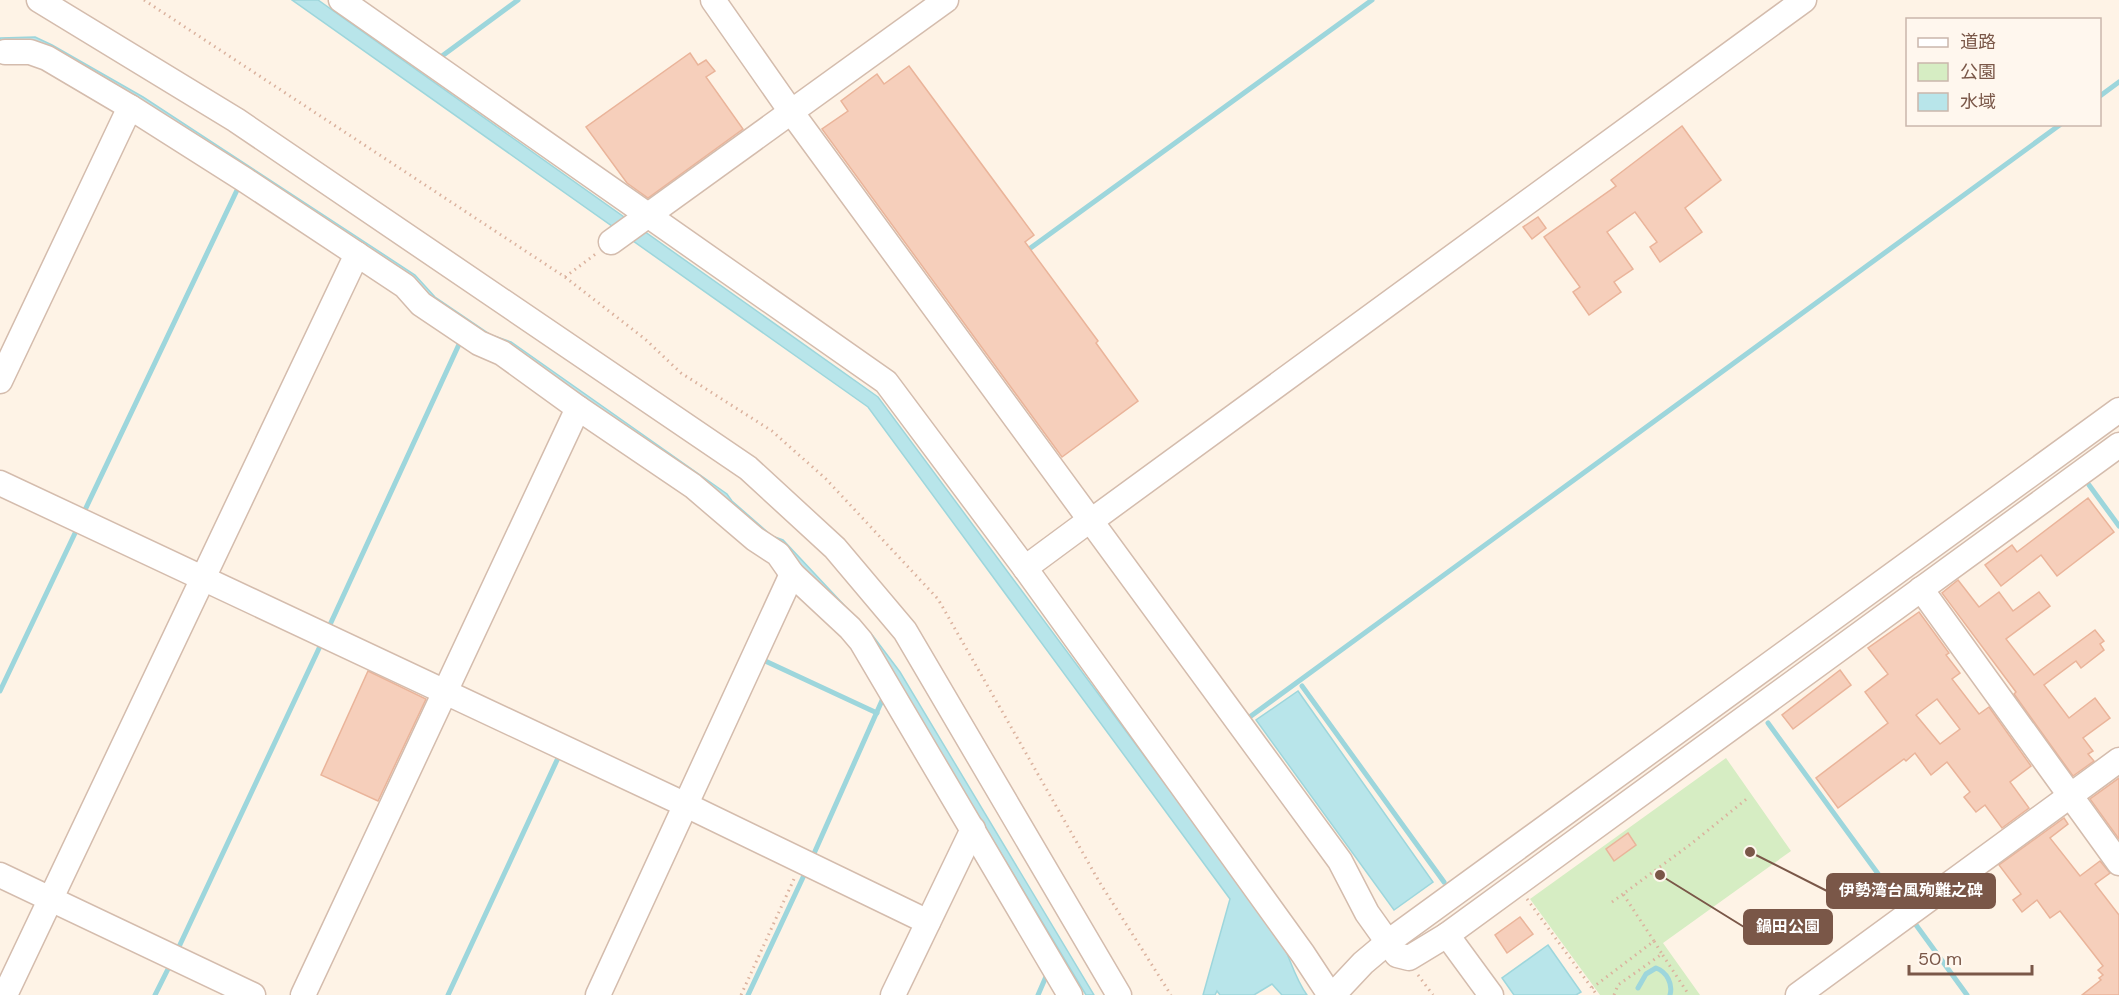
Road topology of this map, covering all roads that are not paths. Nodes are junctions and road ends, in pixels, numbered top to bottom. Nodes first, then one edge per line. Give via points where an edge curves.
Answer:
1 (39, 0) edge
2 (340, 0) edge
3 (712, 0) edge
4 (946, 0) edge
5 (1804, 0) edge
6 (5, 52) dead end
7 (130, 107) junction
8 (792, 113) junction
9 (650, 216) junction
10 (611, 242) road end
11 (357, 254) junction
12 (0, 381) edge
13 (578, 408) junction
14 (2119, 410) edge
15 (2119, 445) edge
16 (0, 483) edge
17 (1091, 520) junction
18 (1025, 568) junction
19 (792, 574) junction
20 (203, 578) junction
21 (1922, 590) junction
22 (445, 692) junction
23 (2119, 760) edge
24 (2070, 795) junction
25 (687, 805) junction
26 (973, 829) junction
27 (2119, 863) edge
28 (0, 875) edge
29 (51, 898) junction
30 (928, 922) junction
31 (1447, 935) junction
32 (1388, 942) junction
33 (1802, 994) edge
34 (6, 995) edge
35 (253, 995) edge
36 (303, 995) edge
37 (598, 995) edge
38 (893, 995) edge
39 (1070, 995) edge
40 (1119, 995) edge
41 (1331, 995) edge
42 (1491, 995) edge

1 - 40 street via 236,120 748,468 788,503 835,548 905,631
2 - 9 street
3 - 8 street
4 - 8 street
5 - 17 street
6 - 7 street via 30,52 47,58
7 - 11 street
7 - 12 street
8 - 9 street
8 - 17 street
9 - 10 street
9 - 18 street via 886,382
11 - 13 street via 405,286 421,304 479,343 502,353
11 - 20 street
13 - 19 street via 693,486 778,554
13 - 22 street
14 - 32 street
15 - 21 street
16 - 20 street
17 - 18 street
17 - 32 street via 1340,861 1367,913
18 - 41 street
19 - 25 street
19 - 26 street via 861,641
20 - 22 street
20 - 29 street
21 - 24 street
21 - 31 street
22 - 25 street
22 - 36 street
23 - 24 street
24 - 27 street
24 - 33 street
25 - 30 street
25 - 37 street
26 - 30 street
26 - 39 street
28 - 29 street
29 - 34 street
29 - 35 street
30 - 38 street
31 - 32 street via 1408,958 1397,955
31 - 42 street
32 - 41 street

